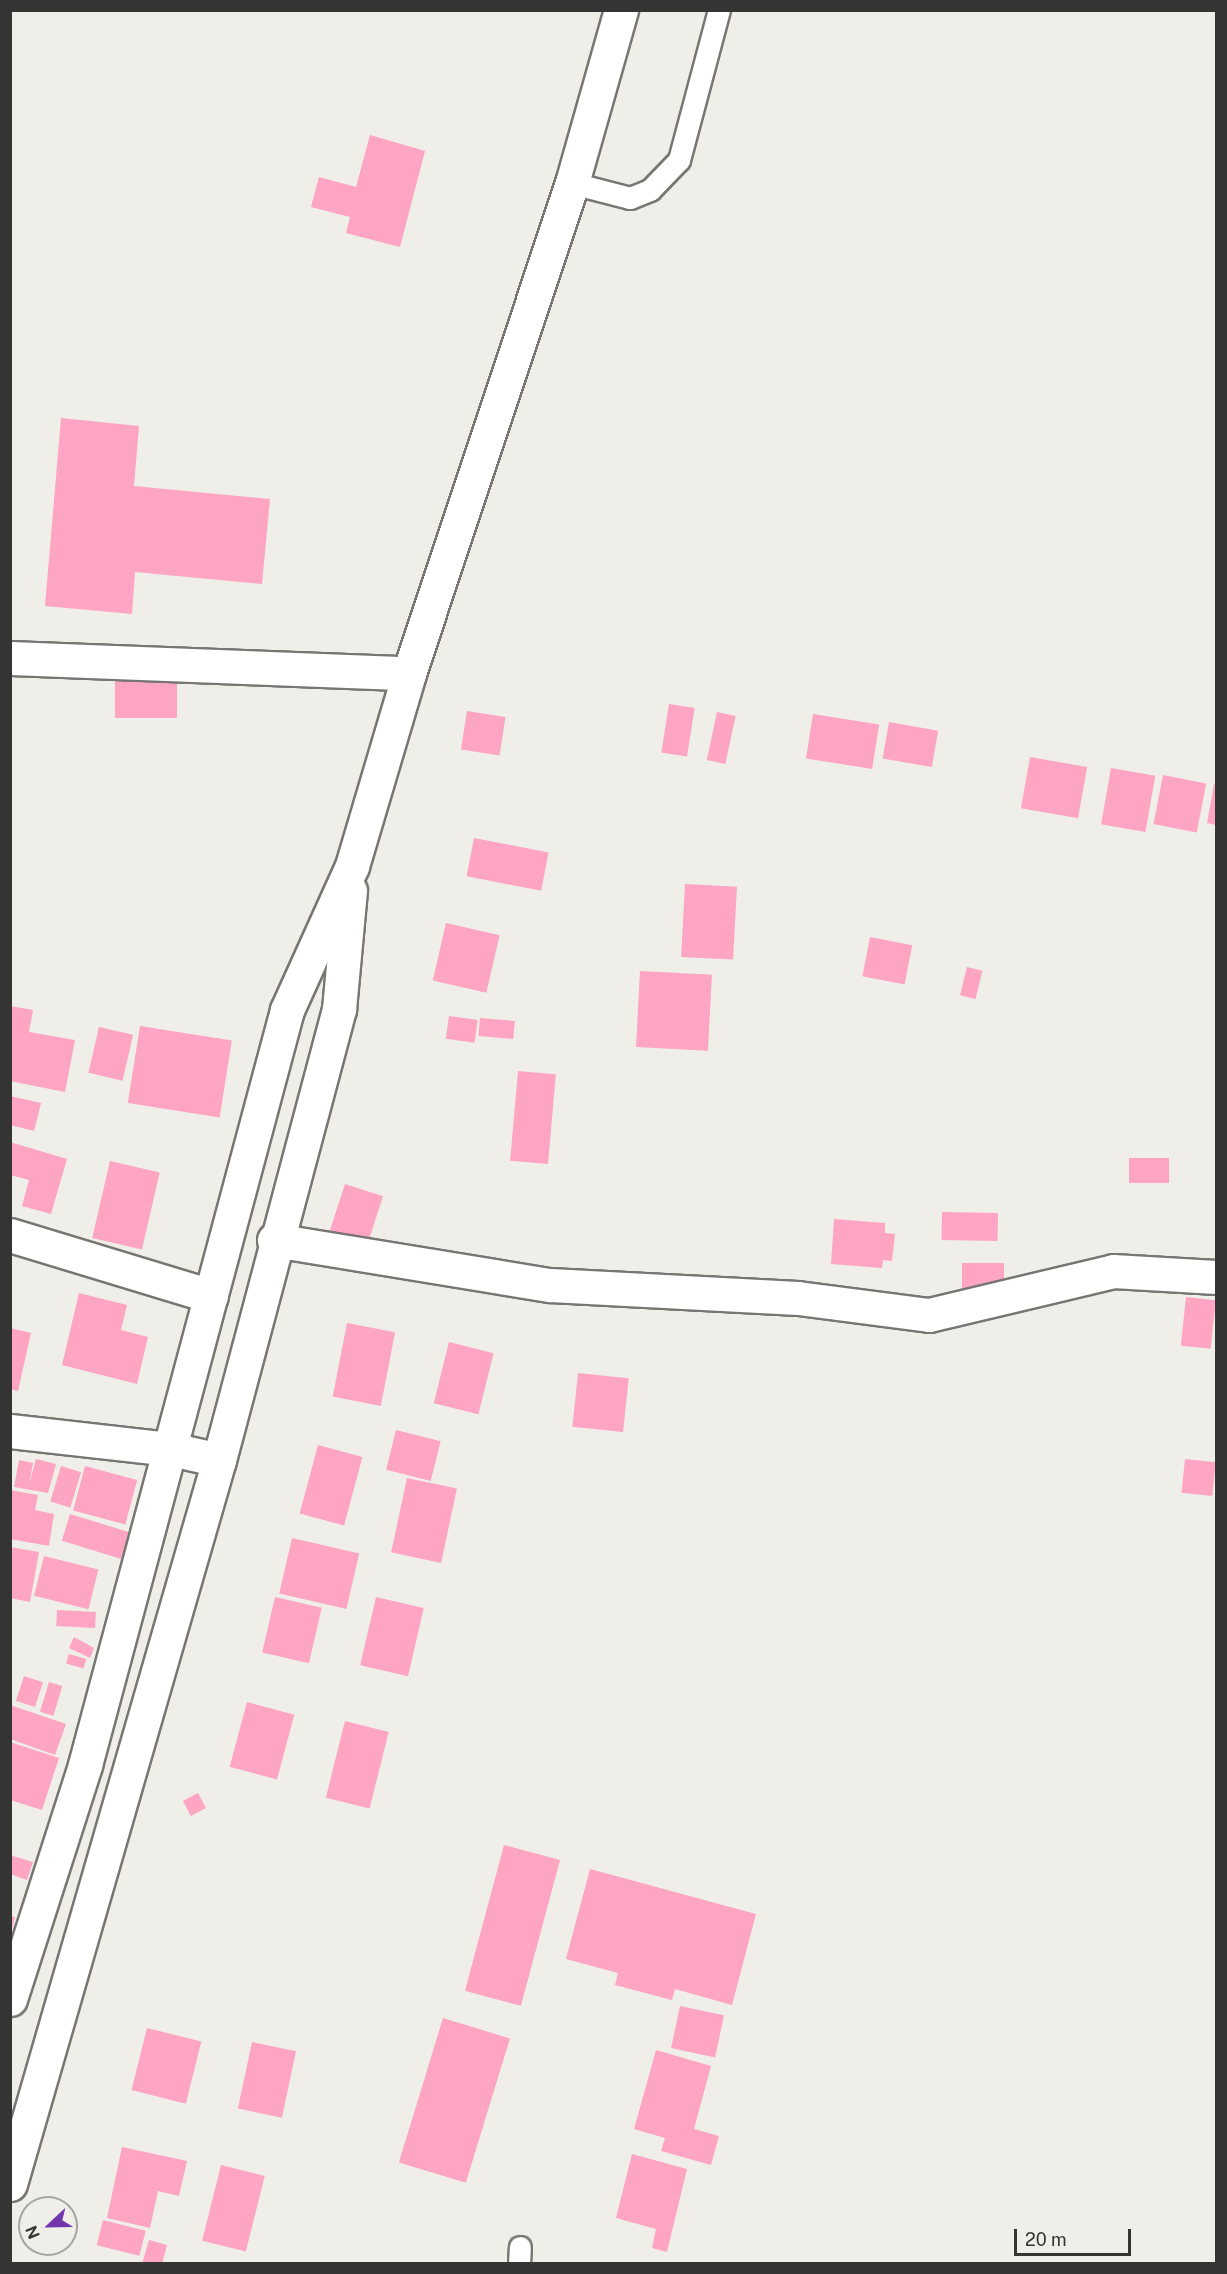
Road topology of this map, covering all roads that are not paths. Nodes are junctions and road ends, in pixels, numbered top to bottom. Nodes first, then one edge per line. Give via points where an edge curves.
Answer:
1 (621, 10) edge
2 (719, 10) edge
3 (572, 183) junction
4 (10, 658) edge
5 (409, 673) junction
6 (352, 866) junction
7 (10, 1235) edge
8 (274, 1240) junction
9 (1216, 1277) edge
10 (212, 1296) junction
11 (10, 1431) edge
12 (171, 1449) junction
13 (219, 1460) junction
14 (10, 1999) edge
15 (10, 2184) edge

1 - 3 street
2 - 3 lane via 679,160 650,190 630,198
3 - 5 street
4 - 5 street
5 - 6 street
6 - 8 street via 339,1009
6 - 10 street via 287,1010
7 - 10 street
8 - 9 street via 550,1285 798,1298 929,1315 1113,1271
8 - 13 street
10 - 12 street
11 - 12 street
12 - 13 street
12 - 14 street via 85,1765
13 - 15 street

